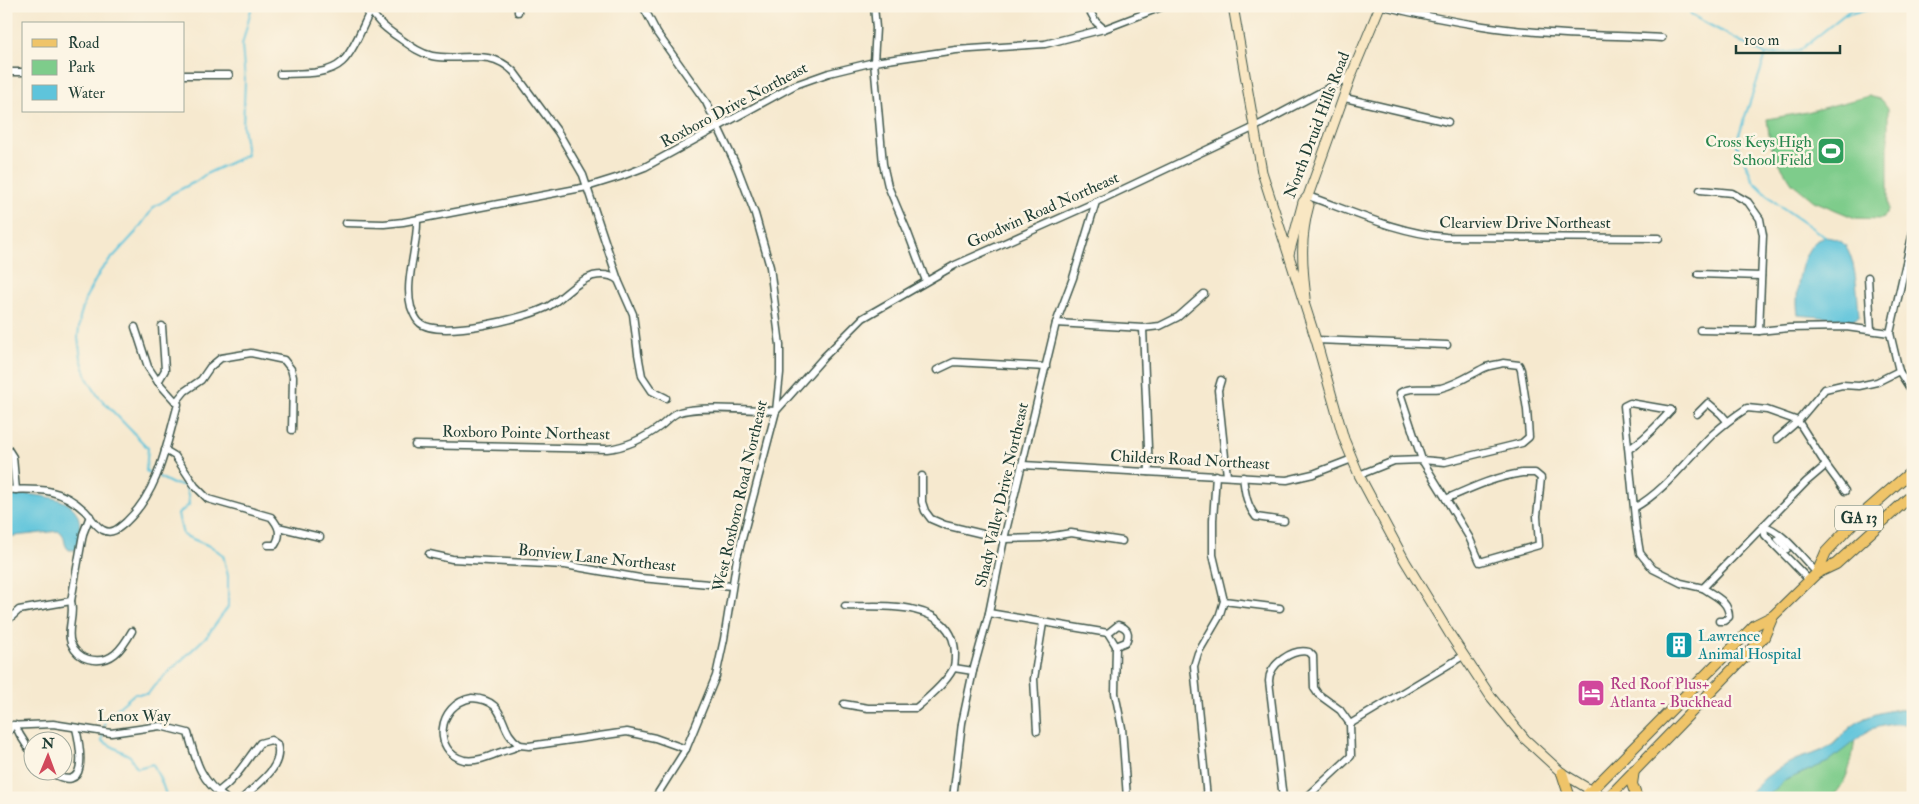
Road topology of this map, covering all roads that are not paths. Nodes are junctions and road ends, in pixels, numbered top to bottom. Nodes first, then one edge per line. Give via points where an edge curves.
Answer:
1 (643, 6) edge
2 (874, 6) edge
3 (1087, 6) edge
4 (1164, 6) edge
5 (1233, 6) edge
6 (1381, 6) edge
7 (370, 8) edge
8 (1104, 29) junction
9 (1662, 38) dead end
10 (874, 62) junction
11 (6, 72) edge
12 (22, 72) edge
13 (280, 74) dead end
14 (229, 75) dead end
15 (185, 76) edge
16 (1351, 76) junction
17 (1344, 98) junction
18 (1448, 122) dead end
19 (1255, 127) junction
20 (719, 128) junction
21 (588, 187) junction
22 (1700, 190) dead end
23 (1308, 196) junction
24 (1096, 202) junction
25 (417, 220) junction
26 (346, 223) dead end
27 (1913, 232) edge
28 (1659, 238) dead end
29 (1289, 257) junction
30 (1698, 274) dead end
31 (1761, 276) junction
32 (1868, 276) dead end
33 (618, 280) junction
34 (926, 282) junction
35 (1204, 294) dead end
36 (1308, 316) junction
37 (1056, 323) junction
38 (162, 326) dead end
39 (135, 327) dead end
40 (1144, 328) junction
41 (1700, 330) dead end
42 (1871, 330) junction
43 (1759, 331) junction
44 (1890, 333) junction
45 (1316, 340) junction
46 (1447, 345) dead end
47 (1046, 367) junction
48 (937, 370) dead end
49 (1899, 371) junction
50 (1221, 380) dead end
51 (158, 382) junction
52 (1913, 393) edge
53 (666, 398) dead end
54 (176, 402) junction
55 (776, 411) junction
56 (1697, 414) dead end
57 (1727, 421) junction
58 (1798, 421) junction
59 (292, 430) dead end
60 (1777, 440) dead end
61 (415, 445) dead end
62 (6, 446) edge
63 (1629, 449) junction
64 (165, 450) junction
65 (1352, 459) junction
66 (1422, 460) junction
67 (1826, 464) junction
68 (1023, 465) junction
69 (1913, 470) edge
70 (1149, 472) junction
71 (1216, 475) junction
72 (1359, 475) junction
73 (922, 476) dead end
74 (1227, 476) junction
75 (1243, 477) junction
76 (6, 490) edge
77 (16, 490) junction
78 (1846, 491) dead end
79 (1913, 494) edge
80 (1446, 499) junction
81 (1634, 508) junction
82 (90, 516) junction
83 (1284, 521) dead end
84 (1764, 526) junction
85 (278, 527) junction
86 (320, 537) dead end
87 (1004, 539) junction
88 (1122, 542) dead end
89 (1780, 542) junction
90 (268, 544) dead end
91 (1787, 549) junction
92 (429, 554) dead end
93 (1813, 577) junction
94 (732, 586) junction
95 (1703, 588) junction
96 (71, 601) junction
97 (1224, 601) junction
98 (845, 606) dead end
99 (1280, 608) dead end
100 (989, 613) junction
101 (1773, 616) junction
102 (1719, 621) dead end
103 (6, 622) edge
104 (1043, 623) junction
105 (132, 631) dead end
106 (1108, 633) junction
107 (1116, 646) junction
108 (1463, 656) junction
109 (954, 668) junction
110 (973, 671) junction
111 (844, 704) dead end
112 (1350, 724) junction
113 (11, 725) edge
114 (76, 728) junction
115 (1038, 731) dead end
116 (6, 735) edge
117 (22, 738) edge
118 (520, 745) junction
119 (686, 749) junction
120 (1634, 769) junction
121 (1562, 773) junction
122 (72, 778) edge
123 (218, 792) junction
124 (1588, 794) edge
125 (225, 798) edge
126 (243, 798) edge
127 (655, 798) edge
128 (953, 798) edge
129 (1127, 798) edge
130 (1207, 798) edge
131 (1283, 798) edge
132 (1306, 798) edge
133 (1570, 798) edge
134 (1604, 798) edge
135 (1608, 798) edge
136 (1637, 798) edge

1 - 20 street, West Roxboro Road Northeast
2 - 10 street
3 - 8 street
4 - 8 street, Roxboro Drive Northeast
5 - 19 main road
6 - 9 street via 1485,26
6 - 16 main road, North Druid Hills Road
7 - 13 street via 350,52 338,66 304,74
7 - 21 street via 384,26 422,53 488,58 507,65 558,132
8 - 10 street, Roxboro Drive Northeast via 1045,44 965,49
10 - 20 street, Roxboro Drive Northeast via 795,85
10 - 34 street via 878,128 886,178
11 - 12 street
14 - 15 street
16 - 17 main road, North Druid Hills Road
16 - 19 street, Goodwin Road Northeast
17 - 18 street
17 - 23 main road, North Druid Hills Road
19 - 24 street, Goodwin Road Northeast
19 - 29 main road via 1262,172
20 - 21 street, Roxboro Drive Northeast via 645,167
20 - 55 street, West Roxboro Road Northeast via 755,214 770,267 780,345
21 - 25 street, Roxboro Drive Northeast
21 - 33 street
22 - 31 street via 1732,193 1748,202 1760,219 1763,235
23 - 28 street, Clearview Drive Northeast via 1428,236
23 - 29 main road, North Druid Hills Road via 1294,232
23 - 36 main road via 1301,253
24 - 34 street, Goodwin Road Northeast via 956,265
24 - 37 street, Shady Valley Drive Northeast
25 - 26 street, Roxboro Drive Northeast via 384,224
25 - 33 street via 410,300 416,318 425,326 459,328 519,317 550,305 590,277 608,275
27 - 44 street
29 - 36 main road
30 - 31 street
31 - 43 street
32 - 42 street
33 - 53 street via 633,314 642,376 652,391
34 - 55 street, Goodwin Road Northeast via 863,318
35 - 40 street via 1178,318 1160,326
36 - 45 main road
37 - 40 street
37 - 47 street, Shady Valley Drive Northeast
38 - 51 street via 165,370
39 - 51 street via 148,367
40 - 70 street
41 - 43 street
42 - 43 street via 1846,327
42 - 44 street
44 - 49 street
45 - 46 street
45 - 65 main road
47 - 48 street via 954,362
47 - 68 street, Shady Valley Drive Northeast
49 - 52 street
49 - 58 street via 1877,382 1825,389
50 - 74 street via 1218,390
51 - 54 street
54 - 59 street via 221,358 252,353 284,360 293,377
54 - 64 street
55 - 61 street, Roxboro Pointe Northeast via 686,410 639,440 607,450
55 - 94 street, West Roxboro Road Northeast
56 - 57 street via 1708,403
57 - 58 street via 1747,408 1767,410
57 - 81 street via 1648,500
58 - 60 street
58 - 67 street
62 - 77 street via 13,457
63 - 63 street via 1656,427 1671,410 1630,403 1624,406
63 - 81 street
64 - 82 street via 152,490 119,528 112,532 101,530
64 - 85 street via 175,456 208,499 271,517
65 - 72 main road
65 - 75 street, Childers Road Northeast via 1287,480
66 - 66 street via 1445,462 1522,442 1529,437 1518,365 1486,367 1442,388 1406,389 1400,393
66 - 72 street via 1394,461
66 - 80 street
67 - 78 street
67 - 84 street
68 - 70 street, Childers Road Northeast
68 - 87 street, Shady Valley Drive Northeast
69 - 93 main road, GA 13 via 1858,518 1826,552
70 - 71 street, Childers Road Northeast
71 - 74 street, Childers Road Northeast
71 - 97 street via 1213,555
72 - 108 main road
73 - 87 street via 922,502 931,519
74 - 75 street, Childers Road Northeast
75 - 83 street via 1249,508 1256,517
76 - 77 street
77 - 82 street via 42,490 66,496
79 - 93 main road, GA 13 via 1836,564
80 - 80 street via 1470,537 1480,562 1539,546 1537,516 1541,478 1535,473 1503,475
81 - 95 street via 1640,554 1652,569
82 - 96 street via 83,534
84 - 89 street via 1771,528
84 - 89 street via 1766,535
84 - 95 street
85 - 86 street
85 - 90 street via 277,542
87 - 88 street via 1071,533
87 - 100 street, Shady Valley Drive Northeast
89 - 91 street
89 - 91 street
91 - 93 street
91 - 93 street
92 - 94 street, Bonview Lane Northeast via 452,559 565,564 640,578
93 - 101 main road, GA 13
94 - 119 street, West Roxboro Road Northeast via 716,676
95 - 102 street via 1726,603 1729,618
96 - 103 street via 19,610
96 - 105 street via 70,642 83,658 98,661 114,655
97 - 99 street
97 - 130 street via 1194,666
98 - 109 street via 914,609 934,616 944,623 953,637
100 - 104 street
100 - 110 street, Shady Valley Drive Northeast
101 - 120 main road, GA 13 via 1764,637
101 - 124 main road, GA 13 via 1755,625
104 - 106 street
104 - 115 street via 1034,680
106 - 107 street
106 - 107 street via 1118,625 1128,631 1126,642
107 - 129 street via 1116,693
108 - 112 street
108 - 121 main road via 1525,739
109 - 110 street
109 - 111 street via 932,695 916,708 868,708
110 - 128 street, Shady Valley Drive Northeast via 962,723
112 - 131 street via 1340,710 1314,688 1309,652 1302,650 1274,666 1269,673 1269,681
112 - 132 street via 1351,756
113 - 114 street, Lenox Way via 53,724
113 - 116 street
113 - 117 street
114 - 122 street via 81,768
114 - 123 street, Lenox Way via 111,733 160,726 188,733 204,779
118 - 118 street via 482,759 464,760 446,744 442,732 444,720 450,709 460,702 472,698 483,700 498,710 508,735
118 - 119 street via 627,732
119 - 127 street, West Roxboro Road Northeast
120 - 135 main road, GA 13
120 - 136 main road via 1632,784
121 - 124 main road
121 - 133 main road
123 - 125 street, Lenox Way
123 - 126 street via 242,769 260,743 271,740 279,750 277,762 264,780
124 - 134 main road

